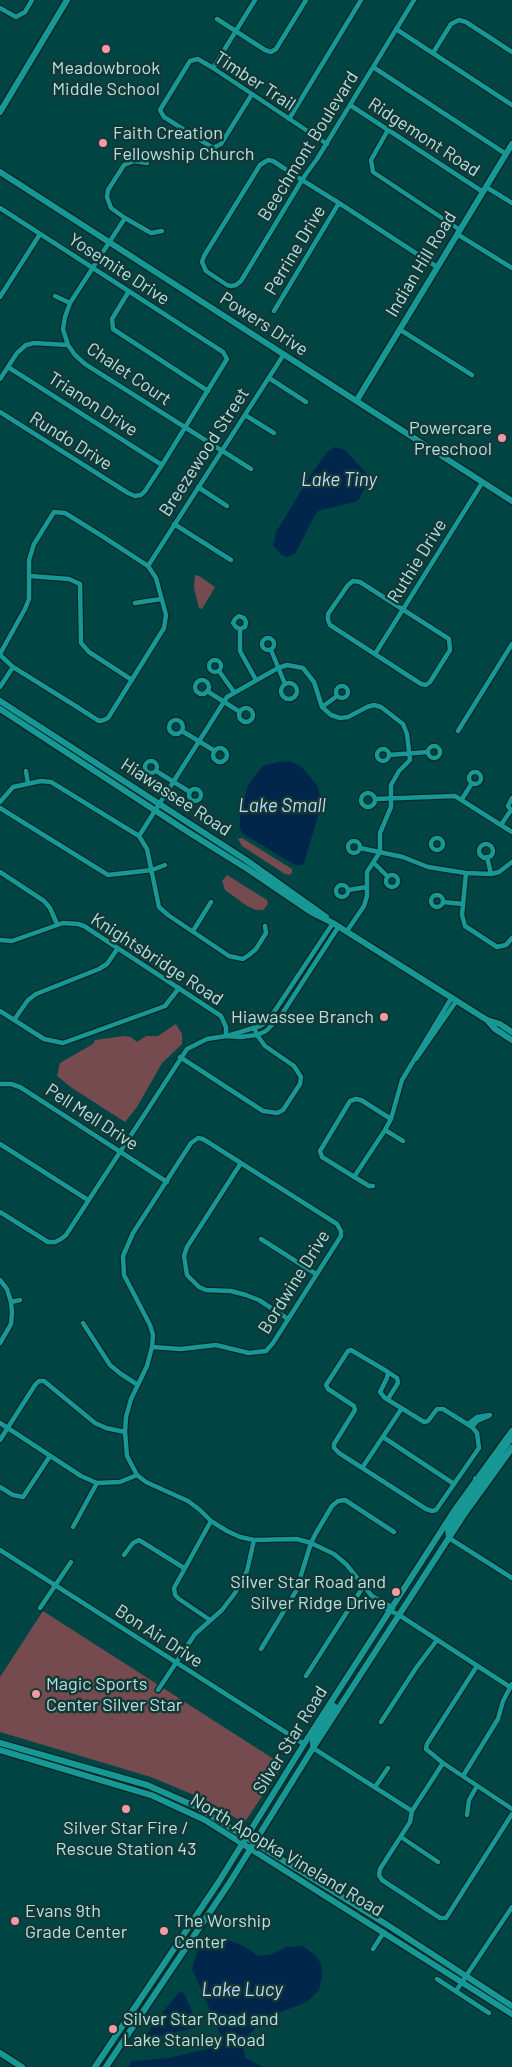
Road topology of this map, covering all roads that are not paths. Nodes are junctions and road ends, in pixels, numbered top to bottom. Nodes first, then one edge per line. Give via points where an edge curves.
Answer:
1 (32, 0) edge
2 (68, 0) edge
3 (255, 0) edge
4 (306, 0) edge
5 (361, 0) edge
6 (414, 0) edge
7 (0, 8) edge
8 (217, 19) dead end
9 (396, 29) junction
10 (235, 31) junction
11 (512, 52) edge
12 (433, 53) junction
13 (373, 67) junction
14 (213, 68) junction
15 (252, 94) junction
16 (350, 105) junction
17 (512, 105) edge
18 (0, 112) edge
19 (289, 119) junction
20 (388, 130) junction
21 (327, 144) junction
22 (512, 144) edge
23 (506, 154) junction
24 (147, 163) dead end
25 (0, 172) edge
26 (302, 180) junction
27 (485, 189) junction
28 (339, 203) junction
29 (512, 203) edge
30 (0, 208) edge
31 (125, 218) junction
32 (162, 231) dead end
33 (459, 232) junction
34 (40, 234) junction
35 (109, 242) junction
36 (437, 267) junction
37 (92, 268) junction
38 (512, 268) edge
39 (128, 291) junction
40 (55, 296) dead end
41 (0, 298) edge
42 (70, 303) junction
43 (274, 311) dead end
44 (399, 329) junction
45 (68, 345) junction
46 (284, 354) junction
47 (8, 367) junction
48 (472, 376) dead end
49 (269, 378) junction
50 (0, 379) edge
51 (208, 391) junction
52 (357, 400) junction
53 (306, 402) dead end
54 (0, 412) edge
55 (245, 414) junction
56 (185, 428) junction
57 (274, 433) dead end
58 (222, 451) junction
59 (162, 465) junction
60 (251, 469) dead end
61 (482, 483) junction
62 (198, 487) junction
63 (512, 501) edge
64 (227, 506) dead end
65 (174, 524) junction
66 (231, 560) dead end
67 (148, 566) junction
68 (30, 576) junction
69 (161, 599) junction
70 (135, 603) dead end
71 (403, 609) junction
72 (322, 615) dead end
73 (328, 618) junction
74 (240, 629) dead end
75 (512, 644) edge
76 (271, 650) dead end
77 (0, 654) edge
78 (375, 654) junction
79 (13, 667) junction
80 (278, 668) junction
81 (218, 671) dead end
82 (132, 680) junction
83 (256, 680) junction
84 (285, 684) dead end
85 (0, 687) edge
86 (207, 691) dead end
87 (234, 692) junction
88 (337, 696) dead end
89 (0, 701) edge
90 (224, 701) junction
91 (322, 707) junction
92 (0, 709) edge
93 (240, 712) dead end
94 (182, 731) dead end
95 (458, 731) dead end
96 (198, 742) junction
97 (215, 751) dead end
98 (428, 752) dead end
99 (389, 754) dead end
100 (410, 754) junction
101 (26, 771) dead end
102 (156, 771) dead end
103 (174, 781) junction
104 (472, 783) dead end
105 (28, 784) junction
106 (190, 792) dead end
107 (512, 798) edge
108 (392, 799) junction
109 (462, 799) junction
110 (375, 800) dead end
111 (0, 802) edge
112 (0, 808) edge
113 (157, 808) junction
114 (511, 810) edge
115 (501, 824) junction
116 (512, 832) edge
117 (139, 836) junction
118 (360, 848) dead end
119 (380, 852) junction
120 (488, 857) dead end
121 (512, 862) edge
122 (374, 863) junction
123 (165, 866) dead end
124 (152, 870) junction
125 (0, 872) edge
126 (466, 873) junction
127 (491, 874) junction
128 (388, 877) dead end
129 (367, 886) junction
130 (348, 890) dead end
131 (212, 902) dead end
132 (443, 902) dead end
133 (463, 904) junction
134 (58, 924) junction
135 (336, 924) junction
136 (265, 926) dead end
137 (193, 931) junction
138 (347, 931) junction
139 (512, 938) edge
140 (0, 940) edge
141 (118, 948) junction
142 (179, 988) junction
143 (455, 998) junction
144 (0, 1011) edge
145 (14, 1020) junction
146 (487, 1020) junction
147 (254, 1027) junction
148 (512, 1032) edge
149 (256, 1035) junction
150 (226, 1036) junction
151 (512, 1040) edge
152 (180, 1057) junction
153 (0, 1084) edge
154 (391, 1119) junction
155 (385, 1130) junction
156 (403, 1141) dead end
157 (0, 1144) edge
158 (120, 1151) junction
159 (241, 1163) junction
160 (354, 1177) junction
161 (167, 1182) junction
162 (373, 1186) dead end
163 (88, 1200) junction
164 (0, 1212) edge
165 (261, 1239) dead end
166 (316, 1274) junction
167 (0, 1280) edge
168 (20, 1300) dead end
169 (11, 1302) junction
170 (288, 1318) junction
171 (82, 1323) dead end
172 (0, 1343) edge
173 (152, 1347) junction
174 (388, 1372) junction
175 (138, 1385) junction
176 (388, 1399) junction
177 (402, 1408) junction
178 (0, 1423) edge
179 (8, 1428) junction
180 (512, 1431) edge
181 (125, 1432) junction
182 (383, 1437) junction
183 (512, 1437) edge
184 (0, 1440) edge
185 (512, 1448) edge
186 (50, 1456) junction
187 (362, 1468) junction
188 (136, 1475) junction
189 (476, 1478) junction
190 (96, 1484) junction
191 (454, 1484) junction
192 (0, 1487) edge
193 (479, 1494) junction
194 (211, 1521) junction
195 (73, 1527) dead end
196 (394, 1532) dead end
197 (449, 1538) junction
198 (254, 1540) junction
199 (311, 1543) junction
200 (0, 1550) edge
201 (124, 1555) dead end
202 (71, 1562) dead end
203 (184, 1568) junction
204 (512, 1578) edge
205 (55, 1585) junction
206 (364, 1587) junction
207 (40, 1608) dead end
208 (391, 1610) junction
209 (399, 1615) junction
210 (210, 1620) junction
211 (437, 1640) junction
212 (261, 1649) dead end
213 (176, 1663) junction
214 (477, 1666) junction
215 (306, 1676) dead end
216 (343, 1684) junction
217 (511, 1686) edge
218 (158, 1690) dead end
219 (381, 1722) dead end
220 (0, 1743) edge
221 (304, 1744) junction
222 (313, 1748) junction
223 (0, 1750) edge
224 (18, 1752) junction
225 (443, 1763) junction
226 (388, 1768) dead end
227 (463, 1776) junction
228 (477, 1786) junction
229 (375, 1788) junction
230 (512, 1808) edge
231 (412, 1811) junction
232 (512, 1814) edge
233 (467, 1815) dead end
234 (401, 1837) junction
235 (246, 1838) junction
236 (255, 1843) junction
237 (242, 1844) junction
238 (251, 1850) junction
239 (438, 1862) dead end
240 (512, 1907) edge
241 (384, 1932) junction
242 (373, 1949) dead end
243 (466, 1976) junction
244 (437, 1979) dead end
245 (462, 1982) junction
246 (456, 1991) junction
247 (512, 2006) edge
248 (489, 2013) dead end
249 (512, 2014) edge
250 (0, 2053) edge
251 (22, 2067) edge
252 (95, 2067) edge
253 (106, 2067) edge

1 - 7 street via 16,17
2 - 18 street
3 - 10 street
4 - 10 street via 271,52
5 - 19 street
6 - 9 street, Beechmont Boulevard
8 - 10 street
9 - 12 street
9 - 13 street, Beechmont Boulevard
10 - 14 street
11 - 12 street via 458,20 451,24
12 - 17 street
13 - 16 street, Beechmont Boulevard
13 - 23 street
14 - 15 street, Timber Trail
14 - 15 street, Timber Trail via 198,59 190,61 160,110 164,117 213,148 221,144
15 - 19 street, Timber Trail
16 - 20 street, Ridgemont Road
16 - 21 street, Beechmont Boulevard
19 - 21 street, Timber Trail
20 - 27 street, Ridgemont Road
20 - 33 street via 371,160 373,172
21 - 26 street, Beechmont Boulevard
22 - 23 street, Indian Hill Road
23 - 27 street, Indian Hill Road
24 - 31 street via 128,162 108,190 108,203
25 - 35 street, Powers Drive
26 - 26 street, Beechmont Boulevard via 273,161 263,161 204,256 203,268 231,286 241,281
26 - 28 street
27 - 29 street, Ridgemont Road
27 - 33 street, Indian Hill Road
28 - 36 street
28 - 43 street, Perrine Drive
30 - 34 street, Yosemite Drive
31 - 32 street via 151,233
31 - 35 street, Chalet Court
33 - 36 street, Indian Hill Road
33 - 38 street
34 - 37 street, Yosemite Drive
34 - 41 street
35 - 37 street, Chalet Court
35 - 46 street, Powers Drive
36 - 44 street, Indian Hill Road
37 - 39 street, Yosemite Drive
37 - 42 street, Chalet Court
39 - 51 street via 112,319 113,329
39 - 51 street, Yosemite Drive via 223,352 226,363
40 - 42 street
42 - 45 street, Chalet Court via 63,329
44 - 48 street
44 - 52 street, Indian Hill Road
45 - 47 street via 26,345
45 - 56 street, Chalet Court via 85,364
46 - 49 street, Breezewood Street
46 - 52 street, Powers Drive
47 - 50 street
47 - 59 street, Trianon Drive
49 - 53 street
49 - 55 street, Breezewood Street
51 - 56 street
52 - 61 street, Powers Drive
54 - 59 street, Rundo Drive via 135,496 145,491
55 - 57 street
55 - 58 street, Breezewood Street
56 - 58 street, Chalet Court
56 - 59 street
58 - 60 street, Chalet Court
58 - 62 street, Breezewood Street
61 - 63 street, Powers Drive
61 - 71 street, Ruthie Drive
62 - 64 street
62 - 65 street, Breezewood Street
65 - 66 street
65 - 67 street, Breezewood Street
67 - 68 street via 60,512 54,512 34,544 29,560
67 - 69 street via 156,578
68 - 77 street via 26,609
68 - 82 street via 69,579 80,584 81,643 89,652
69 - 70 street
69 - 82 street via 166,615 164,628
71 - 73 street via 360,582 353,581
71 - 78 street, Ruthie Drive
71 - 78 street via 448,639 450,650 426,685
72 - 73 street
73 - 78 street via 330,625
74 - 83 street via 240,651
75 - 95 street
76 - 80 street
77 - 79 street
79 - 82 street via 100,721 108,718
79 - 85 street
80 - 83 street
80 - 84 street
80 - 91 street via 287,665 306,670 314,682
81 - 87 street
83 - 87 street
86 - 90 street
87 - 90 street
88 - 91 street
89 - 113 street, Hiawassee Road
90 - 93 street
90 - 96 street
91 - 100 street via 340,718 374,705 381,707 403,724
92 - 113 street, Hiawassee Road
94 - 96 street
96 - 97 street
96 - 103 street
98 - 100 street
99 - 100 street
100 - 108 street via 410,760 391,785
101 - 105 street
102 - 103 street
103 - 106 street
103 - 113 street
104 - 109 street
105 - 111 street via 13,787
105 - 117 street via 50,782 58,785
107 - 114 street via 508,803
108 - 109 street via 449,796
108 - 110 street
108 - 119 street via 381,828
109 - 115 street
112 - 124 street via 108,875
113 - 117 street
113 - 135 street, Hiawassee Road via 246,860
114 - 115 street
115 - 116 street
117 - 124 street via 147,849
118 - 119 street
119 - 122 street
119 - 126 street via 428,867
120 - 127 street
121 - 127 street
122 - 128 street
122 - 129 street via 367,872
123 - 124 street
124 - 137 street via 159,907
125 - 134 street via 44,901
126 - 127 street
126 - 133 street
129 - 130 street
129 - 138 street via 364,906
131 - 137 street
132 - 133 street
133 - 139 street via 463,922 468,930 496,947 506,946
134 - 140 street, Knightsbridge Road via 12,941
134 - 141 street, Knightsbridge Road via 84,926
135 - 138 street, Hiawassee Road
135 - 147 street via 268,1021
135 - 149 street via 280,1017 266,1031
136 - 137 street via 266,933 256,949 243,959 230,956
138 - 143 street, Hiawassee Road
141 - 142 street, Knightsbridge Road
141 - 145 street via 107,964 99,969 36,994
142 - 145 street via 165,1006 63,1043 44,1038
142 - 150 street, Knightsbridge Road via 221,1016
143 - 146 street, Hiawassee Road
143 - 154 street via 402,1080
144 - 145 street
146 - 148 street, Hiawassee Road
146 - 151 street, Hiawassee Road
147 - 149 street
147 - 150 street
149 - 150 street
149 - 152 street via 265,1046 294,1066 301,1077 283,1110 277,1113 263,1111
150 - 152 street via 196,1043
152 - 158 street
153 - 158 street, Pell Mell Drive via 20,1087
154 - 155 street
154 - 160 street via 361,1100 350,1101 320,1151 322,1157
155 - 156 street
155 - 160 street
157 - 163 street
158 - 161 street, Pell Mell Drive
158 - 163 street
159 - 161 street, Bordwine Drive via 198,1138 191,1143
159 - 166 street, Bordwine Drive via 337,1224 342,1231
159 - 170 street via 187,1247 184,1256 187,1275 199,1288 246,1295
160 - 162 street
161 - 173 street via 133,1233 123,1256 124,1275 150,1325
163 - 164 street via 66,1235 55,1242 48,1242
165 - 166 street
166 - 170 street, Bordwine Drive
167 - 169 street
168 - 169 street
169 - 172 street via 11,1324
170 - 173 street, Bordwine Drive via 266,1351 258,1353 216,1345 181,1350
171 - 175 street via 110,1365
173 - 175 street
174 - 176 street via 380,1392
174 - 176 street via 397,1378 398,1383
174 - 187 street via 351,1350 327,1383 328,1390 355,1410 334,1448
175 - 181 street via 131,1400
176 - 177 street
177 - 182 street
177 - 191 street via 424,1422 440,1408 477,1433 478,1448
178 - 179 street
179 - 181 street via 39,1381 44,1381 95,1423
179 - 184 street
179 - 186 street
180 - 189 street, Silver Star Road
181 - 188 street via 127,1456
182 - 187 street
182 - 191 street
183 - 193 street via 482,1480
185 - 193 street, Silver Star Road
186 - 190 street
186 - 192 street via 23,1497
187 - 191 street via 432,1511
188 - 190 street via 120,1482
188 - 194 street via 188,1501
189 - 197 street via 475,1489 448,1528
189 - 208 street, Silver Star Road
190 - 195 street
193 - 197 street, Silver Star Road
194 - 198 street via 240,1537
194 - 203 street
196 - 199 street via 345,1500 338,1501
197 - 204 street
197 - 209 street, Silver Star Road
198 - 199 street via 287,1538
198 - 210 street via 248,1571 222,1610
199 - 206 street via 334,1554
199 - 212 street via 296,1591
200 - 205 street, Bon Air Drive
201 - 203 street via 139,1540
202 - 205 street
203 - 210 street via 174,1588 175,1595
205 - 207 street
205 - 213 street, Bon Air Drive
206 - 208 street
206 - 215 street
208 - 209 street
208 - 216 street, Silver Star Road
209 - 211 street
209 - 222 street, Silver Star Road
210 - 213 street via 195,1634
211 - 214 street
211 - 219 street
213 - 218 street
213 - 221 street, Bon Air Drive
214 - 217 street
214 - 225 street via 427,1744 426,1750
216 - 221 street, Silver Star Road
216 - 222 street via 340,1696 313,1741
217 - 227 street via 498,1719
220 - 224 street, North Apopka Vineland Road
221 - 235 street, Silver Star Road
222 - 229 street
222 - 236 street, Silver Star Road
223 - 224 street, North Apopka Vineland Road
224 - 235 street, North Apopka Vineland Road via 161,1790 197,1807
224 - 237 street, North Apopka Vineland Road via 151,1795 205,1820
225 - 227 street
225 - 231 street
226 - 229 street
227 - 228 street
228 - 230 street
228 - 233 street via 469,1800
229 - 231 street
231 - 234 street
232 - 234 street via 446,1918 440,1918 379,1875 380,1868
234 - 239 street
235 - 236 street, North Apopka Vineland Road
235 - 237 street, Silver Star Road
236 - 238 street, Silver Star Road
236 - 243 street, North Apopka Vineland Road
237 - 238 street, North Apopka Vineland Road
237 - 252 street, Silver Star Road
238 - 241 street, North Apopka Vineland Road
238 - 253 street, Silver Star Road
240 - 243 street
241 - 242 street
241 - 245 street, North Apopka Vineland Road
243 - 245 street
243 - 247 street, North Apopka Vineland Road
244 - 246 street
245 - 246 street
245 - 249 street, North Apopka Vineland Road
246 - 248 street
250 - 251 street

